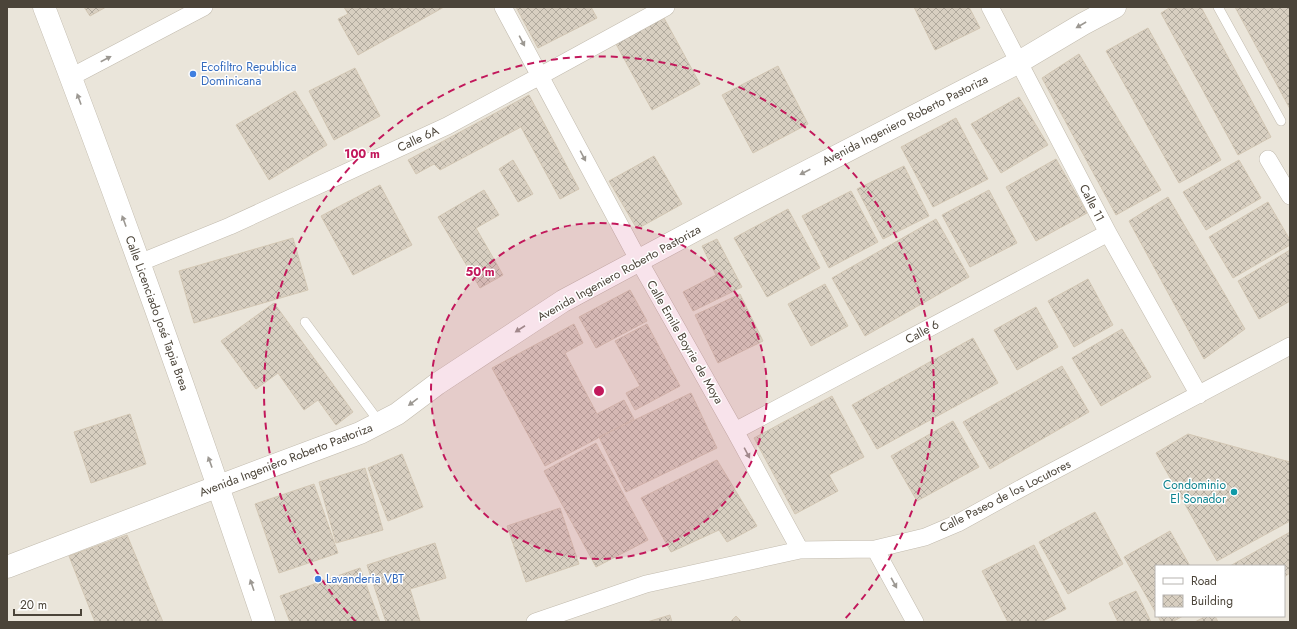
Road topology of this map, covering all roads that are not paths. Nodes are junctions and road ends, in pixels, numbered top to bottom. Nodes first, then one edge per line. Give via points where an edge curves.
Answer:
1 (44, 7) edge
2 (204, 7) edge
3 (503, 7) edge
4 (666, 7) edge
5 (990, 7) edge
6 (1115, 7) edge
7 (1218, 7) edge
8 (1019, 62) junction
9 (540, 76) junction
10 (71, 77) junction
11 (1281, 121) dead end
12 (1268, 159) dead end
13 (1290, 196) edge
14 (1108, 234) junction
15 (639, 261) junction
16 (139, 263) junction
17 (305, 322) dead end
18 (1290, 346) edge
19 (1199, 395) junction
20 (380, 423) junction
21 (735, 431) junction
22 (219, 486) junction
23 (875, 549) junction
24 (800, 550) junction
25 (7, 567) edge
26 (264, 622) edge
27 (535, 622) edge
28 (915, 622) edge

1 - 10 street, Calle Licenciado José Tapia Brea
10 -> 2 street
3 -> 9 street, Calle Emile Boyrie de Moya
4 - 9 street, Calle 6A
5 - 8 street, Calle 11
6 -> 8 street, Avenida Ingeniero Roberto Pastoriza
7 - 11 lane
8 - 14 street, Calle 11
8 -> 15 street, Avenida Ingeniero Roberto Pastoriza
9 -> 15 street, Calle Emile Boyrie de Moya
9 - 16 street, Calle 6A via 447,126 230,226
16 -> 10 street, Calle Licenciado José Tapia Brea
12 - 13 street
14 - 19 street, Calle 11
14 - 21 street, Calle 6
15 -> 20 street, Avenida Ingeniero Roberto Pastoriza via 563,301
15 - 21 street, Calle Emile Boyrie de Moya
22 -> 16 street, Calle Licenciado José Tapia Brea
17 - 20 lane
18 - 19 street, Calle Paseo de los Locutores
19 - 23 street, Calle Paseo de los Locutores via 958,523 925,537
20 - 22 street, Avenida Ingeniero Roberto Pastoriza via 360,433
21 -> 24 street, Calle Emile Boyrie de Moya
22 - 25 street, Avenida Ingeniero Roberto Pastoriza
26 -> 22 street, Calle Licenciado José Tapia Brea
23 - 24 street, Calle Paseo de los Locutores
23 -> 28 street
24 - 27 street, Calle Paseo de los Locutores via 646,584

